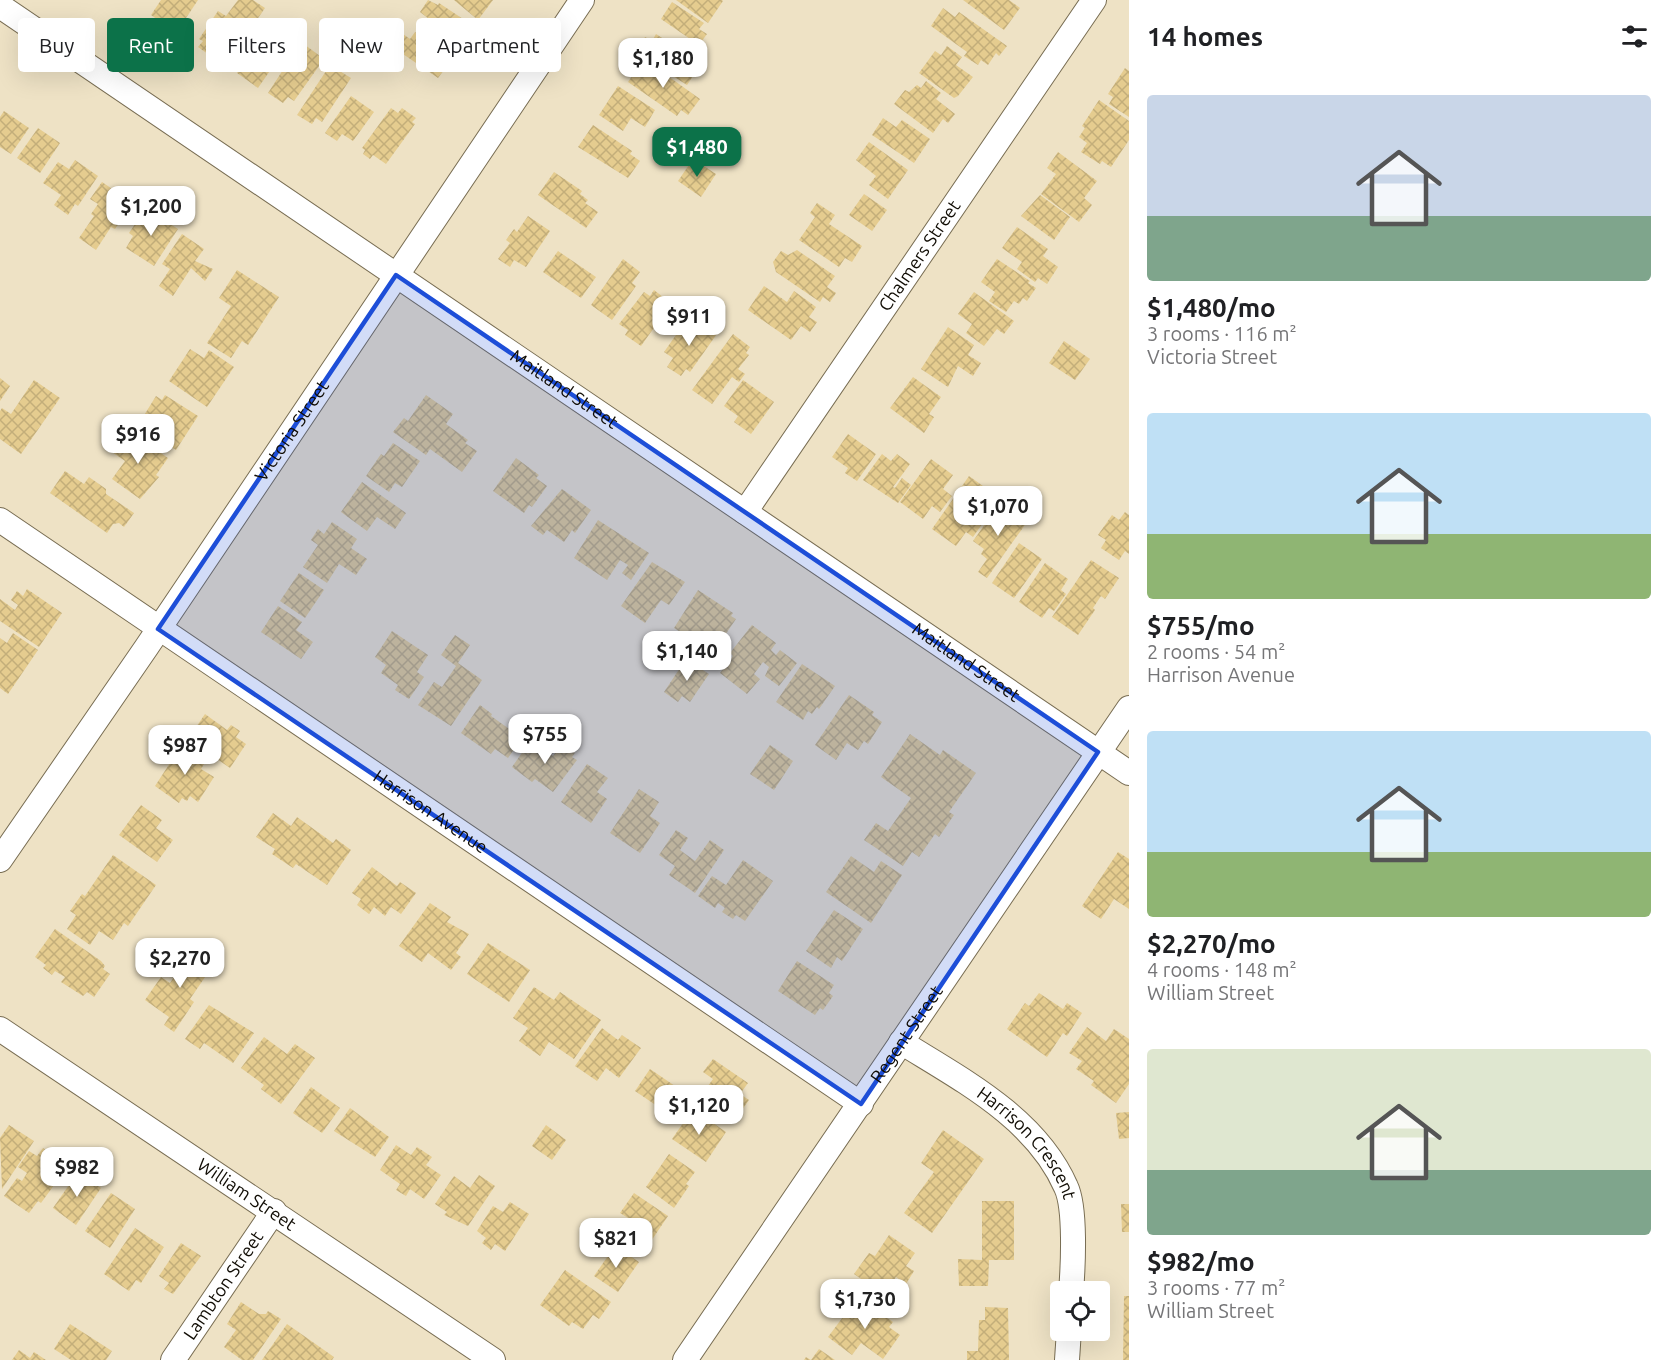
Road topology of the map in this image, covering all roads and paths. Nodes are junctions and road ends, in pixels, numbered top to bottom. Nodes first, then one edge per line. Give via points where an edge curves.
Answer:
1 (582, 0) edge
2 (1094, 0) edge
3 (0, 6) edge
4 (396, 275) junction
5 (745, 513) junction
6 (0, 519) edge
7 (158, 629) junction
8 (1129, 708) edge
9 (1098, 752) junction
10 (1129, 773) edge
11 (0, 860) edge
12 (0, 1029) edge
13 (901, 1042) junction
14 (861, 1104) junction
15 (274, 1211) junction
16 (1072, 1281) edge
17 (1068, 1341) edge
18 (173, 1360) edge
19 (493, 1360) edge
20 (685, 1360) edge
21 (1067, 1360) edge

1 - 4 street, Victoria Street
2 - 5 street, Chalmers Street
3 - 4 street, Maitland Street
4 - 5 street, Maitland Street
4 - 7 street, Victoria Street
5 - 9 street, Maitland Street
6 - 7 street, Harrison Avenue
7 - 11 street, Victoria Street
7 - 14 street, Harrison Avenue
8 - 9 street, Regent Street
9 - 10 street, Maitland Street
9 - 13 street, Regent Street
12 - 15 street, William Street
13 - 14 street, Regent Street
13 - 16 street, Harrison Crescent via 1020,1122 1049,1157 1067,1189 1074,1251
14 - 20 street, Regent Street
15 - 18 street, Lambton Street
15 - 19 street, William Street
17 - 21 street

